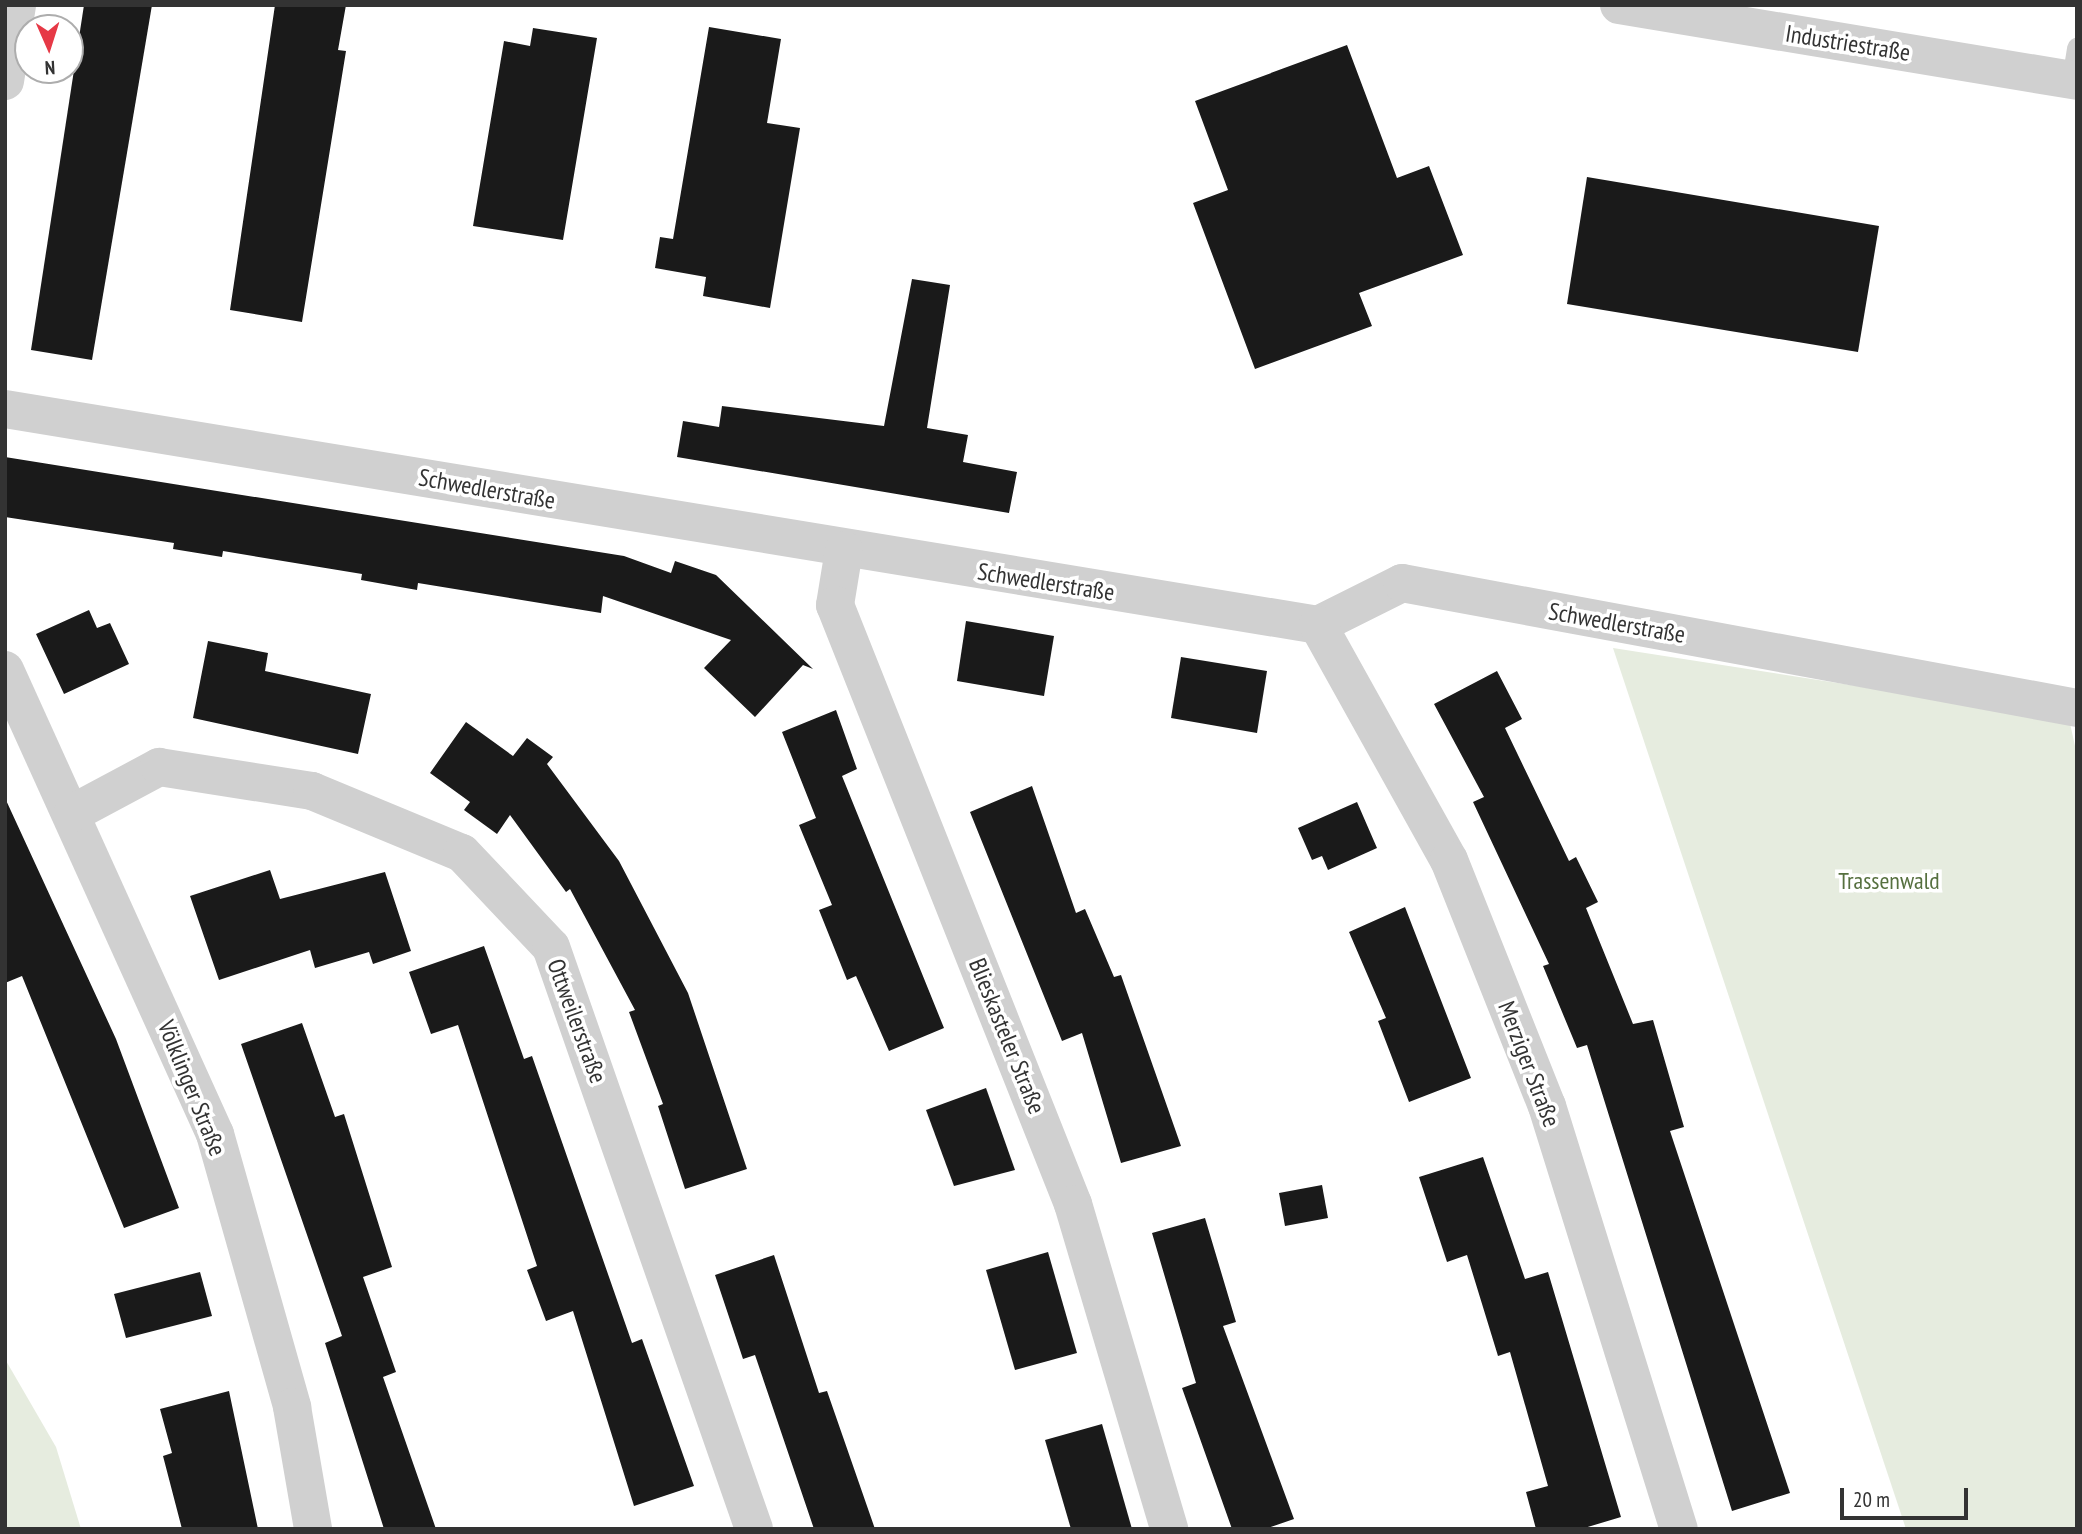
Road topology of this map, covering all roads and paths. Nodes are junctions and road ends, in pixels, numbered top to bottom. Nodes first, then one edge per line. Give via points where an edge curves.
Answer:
1 (18, 5) edge
2 (1619, 5) edge
3 (2075, 70) edge
4 (5, 81) edge
5 (5, 409) edge
6 (844, 550) junction
7 (1318, 625) junction
8 (5, 670) edge
9 (2077, 708) edge
10 (74, 813) junction
11 (313, 1529) edge
12 (754, 1529) edge
13 (1169, 1529) edge
14 (1679, 1529) edge

1 - 4 street
2 - 3 street, Industriestraße
5 - 6 street, Schwedlerstraße
6 - 7 street, Schwedlerstraße
6 - 13 street, Blieskasteler Straße via 835,605 1073,1204
7 - 9 street, Schwedlerstraße via 1402,583
7 - 14 street, Merziger Straße via 1449,860 1547,1105
8 - 10 street, Völklinger Straße
10 - 11 street, Völklinger Straße via 215,1134 292,1407
10 - 12 street, Ottweilerstraße via 159,767 312,791 462,853 551,947

